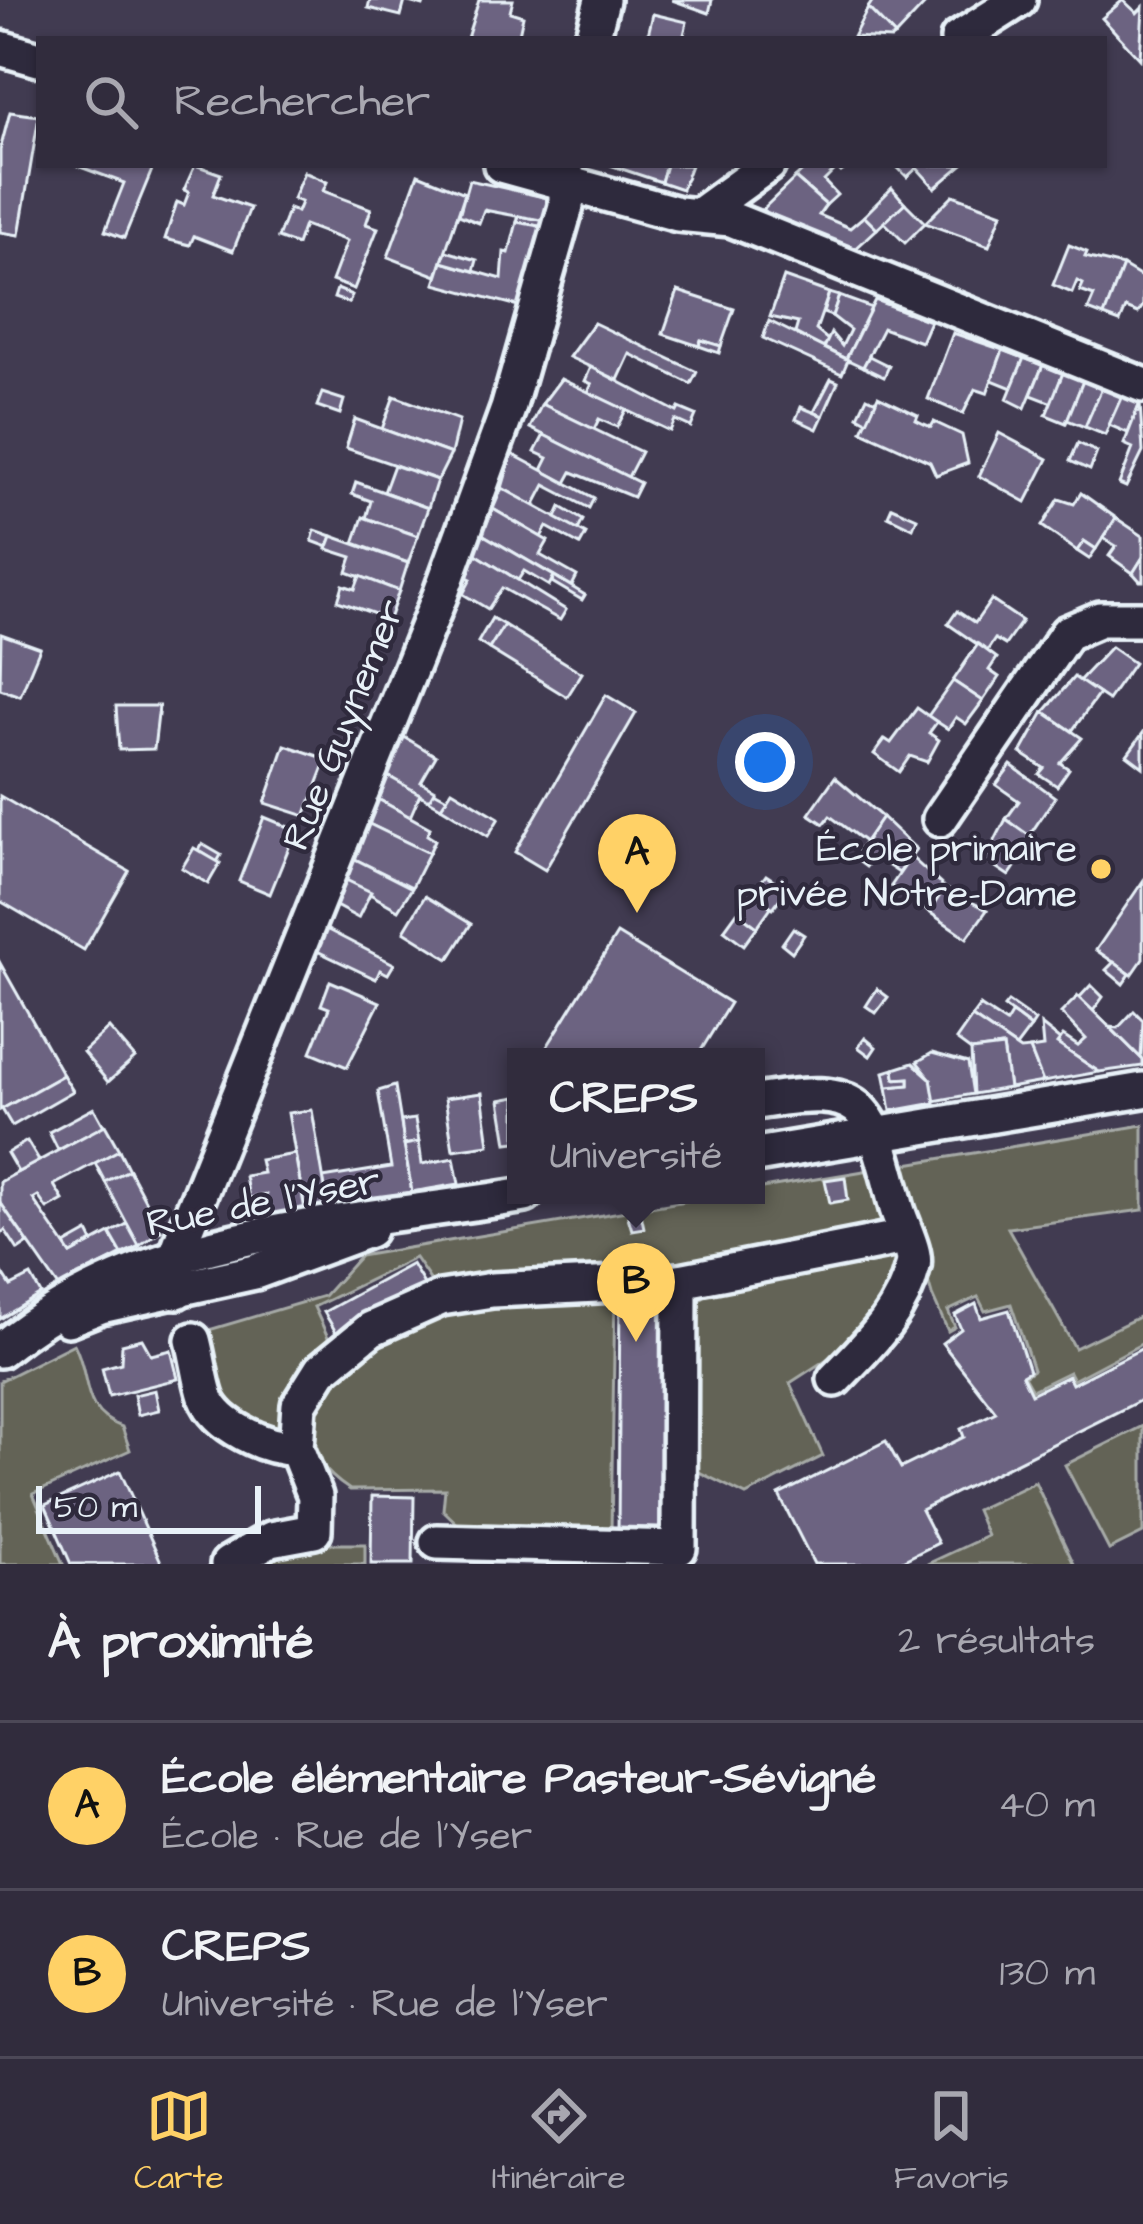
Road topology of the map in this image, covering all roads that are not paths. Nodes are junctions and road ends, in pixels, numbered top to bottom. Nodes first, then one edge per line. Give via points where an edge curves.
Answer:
1 (602, 0) edge
2 (1019, 0) edge
3 (593, 36) edge
4 (963, 36) edge
5 (0, 48) edge
6 (36, 58) edge
7 (525, 168) edge
8 (764, 168) edge
9 (566, 173) edge
10 (704, 212) junction
11 (1143, 385) edge
12 (1143, 619) edge
13 (940, 819) dead end
14 (1143, 1090) edge
15 (765, 1101) edge
16 (878, 1134) junction
17 (765, 1153) edge
18 (507, 1198) edge
19 (422, 1214) junction
20 (904, 1237) junction
21 (177, 1253) junction
22 (680, 1281) junction
23 (177, 1291) junction
24 (194, 1340) dead end
25 (0, 1352) edge
26 (835, 1379) dead end
27 (296, 1448) junction
28 (437, 1542) dead end
29 (228, 1564) edge

1 - 3 street
2 - 4 street
5 - 6 street
7 - 9 street
8 - 10 street
9 - 10 street via 678,214
9 - 21 street, Rue Guynemer via 566,206 508,409
10 - 11 street
12 - 13 street via 1100,619 1066,633
14 - 16 street
15 - 16 street via 830,1095 860,1108
16 - 17 street
16 - 20 street
18 - 19 street, Rue de l'Yser
19 - 21 street, Rue de l'Yser via 334,1221
19 - 23 street, Rue de l'Yser
20 - 22 street
20 - 26 street via 916,1261 892,1321
21 - 23 street, Rue Guynemer
21 - 25 street, Rue de l'Yser via 65,1301
22 - 27 street via 441,1298 370,1329 320,1370 299,1405
22 - 28 street via 679,1549
23 - 25 street, Rue de l'Yser via 101,1306
24 - 27 street via 208,1402 246,1435
27 - 29 street via 315,1496 314,1531 271,1539

